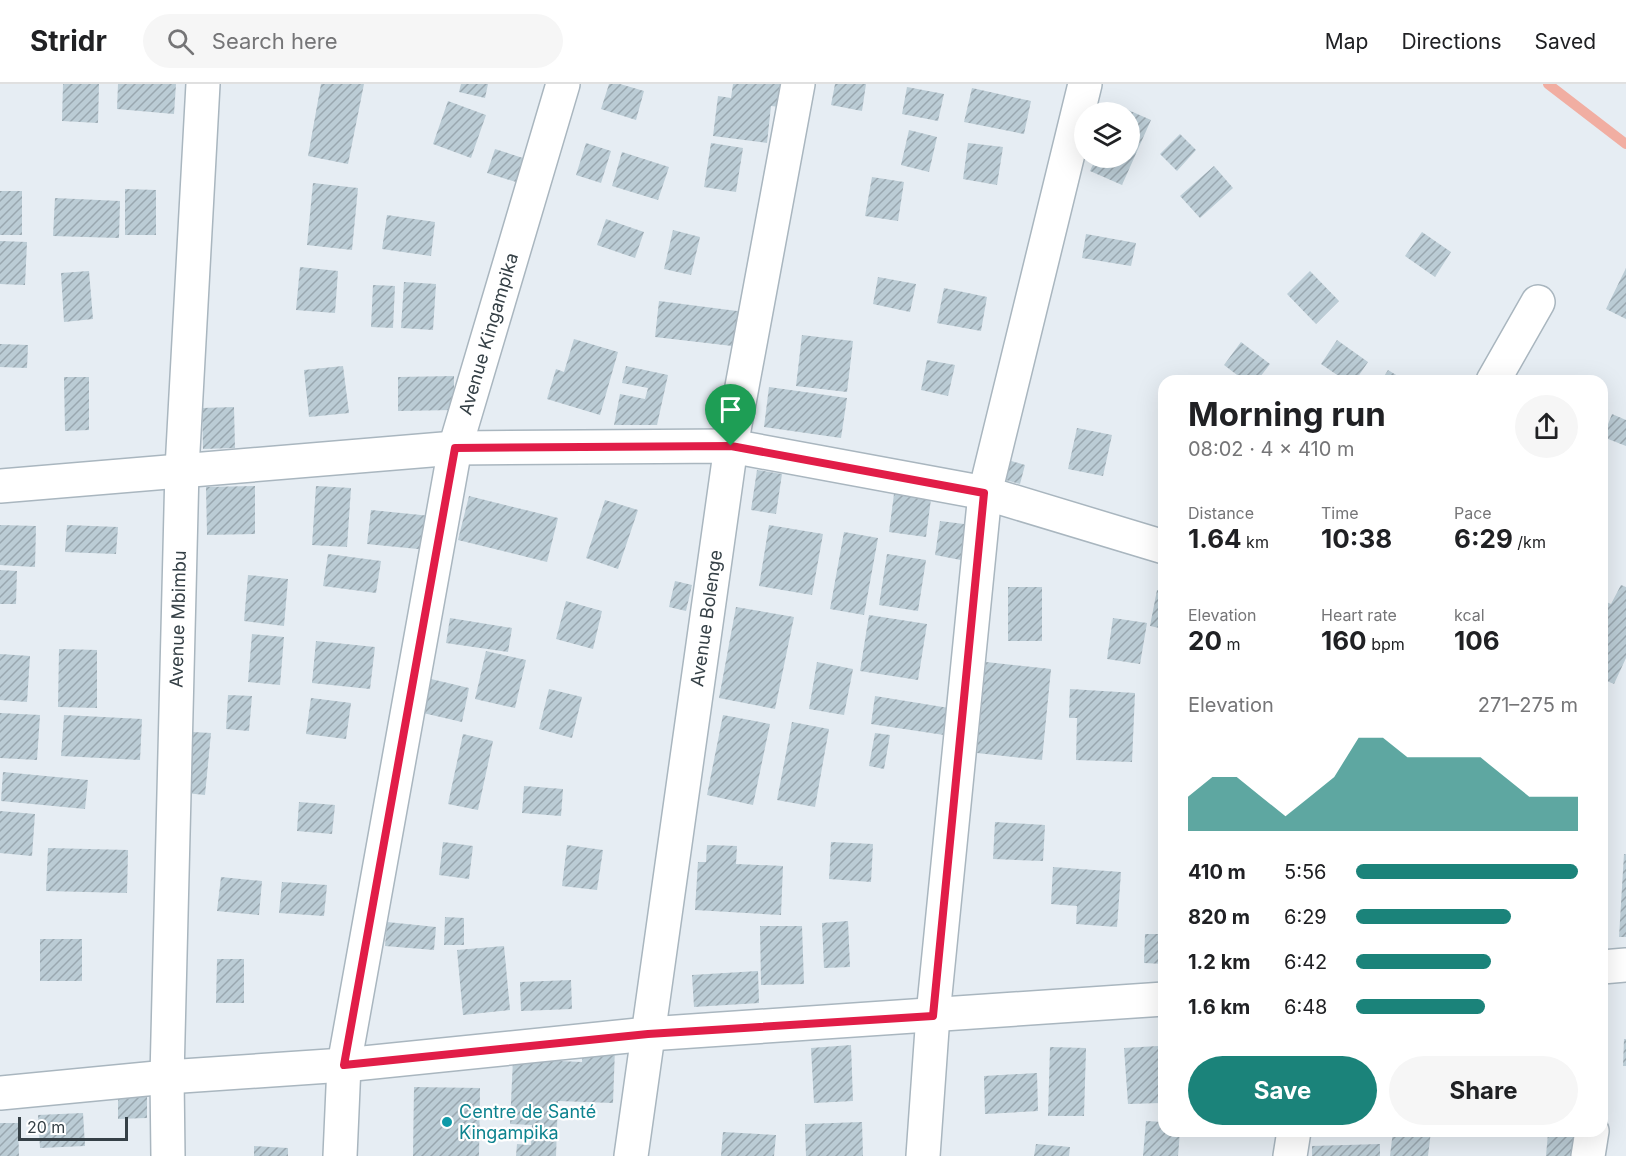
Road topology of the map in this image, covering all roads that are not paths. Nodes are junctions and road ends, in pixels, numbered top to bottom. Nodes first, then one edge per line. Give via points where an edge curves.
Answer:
1 (203, 84) edge
2 (563, 84) edge
3 (798, 84) edge
4 (1085, 84) edge
5 (1538, 302) dead end
6 (1496, 375) edge
7 (731, 446) junction
8 (455, 448) junction
9 (182, 470) junction
10 (0, 486) edge
11 (984, 493) junction
12 (1158, 545) edge
13 (1626, 965) edge
14 (1608, 966) edge
15 (1158, 999) edge
16 (933, 1016) junction
17 (648, 1034) junction
18 (344, 1065) junction
19 (167, 1077) junction
20 (0, 1093) edge
21 (1293, 1137) edge
22 (1591, 1137) edge
23 (168, 1156) edge
24 (340, 1156) edge
25 (631, 1156) edge
26 (923, 1156) edge
27 (1290, 1156) edge
28 (1588, 1156) edge

1 - 9 street, Avenue Mbimbu
2 - 8 street, Avenue Kingampika
3 - 7 street, Avenue Bolenge
4 - 11 street
5 - 6 street
7 - 8 street
7 - 11 street
7 - 17 street, Avenue Bolenge
8 - 9 street
8 - 18 street, Avenue Kingampika
9 - 10 street
9 - 19 street, Avenue Mbimbu
11 - 12 street
11 - 16 street
13 - 14 street
15 - 16 street
16 - 17 street
16 - 26 street
17 - 18 street
17 - 25 street, Avenue Bolenge
18 - 19 street
18 - 24 street, Avenue Kingampika
19 - 20 street
19 - 23 street, Avenue Mbimbu
21 - 27 street
22 - 28 street

